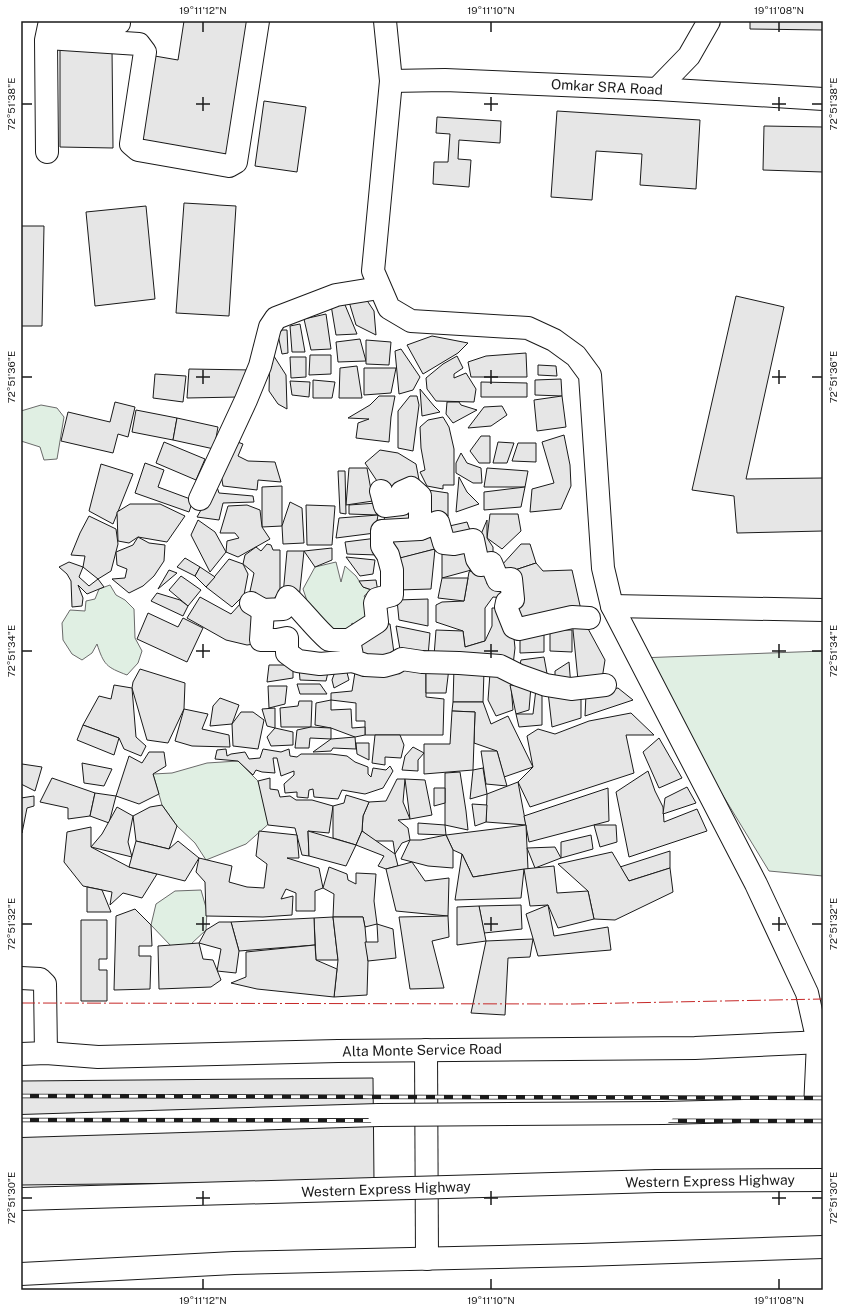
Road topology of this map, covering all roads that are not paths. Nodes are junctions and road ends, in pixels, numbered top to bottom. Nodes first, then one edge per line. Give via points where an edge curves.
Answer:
1 (67, 21) edge
2 (258, 21) edge
3 (385, 21) edge
4 (709, 21) edge
5 (119, 23) dead end
6 (48, 30) edge
7 (391, 81) junction
8 (657, 89) junction
9 (823, 99) edge
10 (47, 152) dead end
11 (380, 288) junction
12 (381, 491) dead end
13 (200, 499) dead end
14 (420, 529) junction
15 (612, 606) junction
16 (823, 610) edge
17 (589, 618) dead end
18 (351, 650) junction
19 (605, 685) dead end
20 (21, 978) edge
21 (820, 1042) edge
22 (426, 1050) junction
23 (21, 1054) edge
24 (46, 1054) junction
25 (819, 1109) edge
26 (21, 1126) edge
27 (823, 1180) edge
28 (21, 1199) edge
29 (823, 1247) edge
30 (427, 1259) junction
31 (21, 1274) edge

1 - 5 main road
2 - 6 main road via 236,162 229,166 138,150 131,144 145,52 139,44
3 - 7 main road
4 - 8 main road via 689,56
6 - 10 main road
7 - 8 main road, Omkar SRA Road via 445,80
7 - 11 main road via 373,271
8 - 9 main road, Omkar SRA Road
11 - 13 main road via 336,295 276,318 270,327 260,366 246,400
11 - 15 main road via 389,308 411,320 528,328 554,340 576,356 590,375 603,568
12 - 14 main road via 385,506 402,504 402,492 411,488 420,496
14 - 17 main road via 438,522 444,543 454,544 473,540 481,565 491,563 498,580 511,579 513,599 506,607 514,627 519,629 572,617
14 - 18 main road via 382,531 382,546 388,555 392,570 392,595 377,599 377,622
15 - 16 main road
15 - 21 main road via 756,884 807,993
18 - 18 main road via 320,664 298,661 287,653 287,638 261,640 257,607 283,610 288,597 303,611 317,630 329,640
18 - 19 main road via 365,665 384,666 402,659 500,666 546,685 571,689
20 - 24 main road via 40,979 45,984
21 - 22 main road, Alta Monte Service Road via 695,1048
21 - 25 main road
22 - 24 main road, Alta Monte Service Road via 98,1057
22 - 30 main road
23 - 24 main road, Alta Monte Service Road
25 - 26 main road, bridge via 663,1113 379,1114
27 - 28 main road, Western Express Highway, bridge
29 - 30 main road
30 - 31 main road via 234,1263

